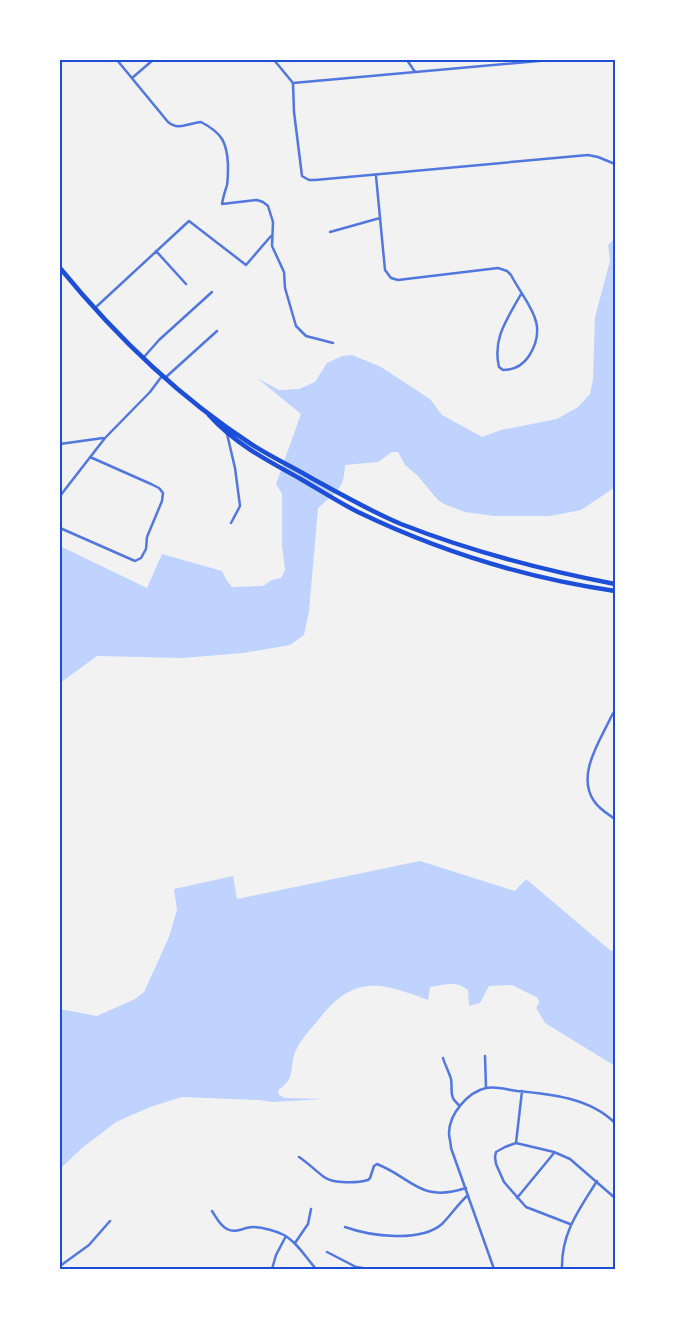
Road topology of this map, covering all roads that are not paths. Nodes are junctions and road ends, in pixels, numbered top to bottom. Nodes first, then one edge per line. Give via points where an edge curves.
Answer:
1 (117, 60) edge
2 (153, 60) edge
3 (274, 60) edge
4 (408, 60) edge
5 (550, 60) edge
6 (415, 72) junction
7 (132, 78) junction
8 (293, 82) junction
9 (615, 164) edge
10 (376, 175) junction
11 (380, 218) junction
12 (330, 232) dead end
13 (271, 235) junction
14 (156, 252) junction
15 (60, 268) edge
16 (186, 284) dead end
17 (212, 292) dead end
18 (521, 294) junction
19 (95, 308) junction
20 (217, 330) dead end
21 (332, 343) dead end
22 (144, 357) junction
23 (164, 376) junction
24 (201, 407) junction
25 (227, 433) junction
26 (105, 438) junction
27 (60, 444) edge
28 (90, 457) junction
29 (60, 496) edge
30 (231, 523) dead end
31 (60, 528) edge
32 (615, 584) edge
33 (615, 592) edge
34 (615, 710) edge
35 (615, 819) edge
36 (485, 1056) dead end
37 (443, 1058) dead end
38 (486, 1088) junction
39 (522, 1091) junction
40 (460, 1106) junction
41 (615, 1123) edge
42 (516, 1143) junction
43 (554, 1152) junction
44 (299, 1156) dead end
45 (597, 1181) junction
46 (466, 1188) junction
47 (468, 1195) junction
48 (517, 1198) junction
49 (615, 1198) edge
50 (311, 1209) dead end
51 (212, 1211) dead end
52 (110, 1221) dead end
53 (570, 1224) junction
54 (345, 1226) dead end
55 (286, 1236) junction
56 (295, 1244) junction
57 (327, 1252) dead end
58 (60, 1266) edge
59 (272, 1269) edge
60 (316, 1269) edge
61 (369, 1269) edge
62 (494, 1269) edge
63 (562, 1269) edge

1 - 7 street
2 - 7 street
3 - 8 street
4 - 6 street
5 - 6 street
6 - 8 street
7 - 13 street via 173,126 200,122 219,134 227,148 227,187 222,204 264,202 272,214
8 - 10 street via 302,176 309,180
9 - 10 street via 588,155
10 - 11 street
11 - 12 street
11 - 18 street via 385,270 391,278 398,280 498,268 511,275
13 - 14 street via 246,265 189,221
13 - 21 street via 272,246 284,272 296,326 306,336
14 - 16 street
14 - 19 street
15 - 19 main road
17 - 22 street
18 - 18 street via 536,319 537,338 520,365 503,370 499,367 496,349 501,330
19 - 22 main road
20 - 23 street
22 - 23 main road
23 - 24 main road
23 - 26 street
24 - 25 main road
24 - 32 main road via 259,448 361,506 400,523 543,570
25 - 30 street via 240,506
25 - 33 main road via 256,454 357,512 438,546 541,578
26 - 27 street
26 - 28 street
28 - 29 street
28 - 31 street via 151,484 163,493 146,549 141,558 134,561
34 - 35 street via 588,767 587,780 594,801
36 - 38 street
37 - 40 street via 453,1100
38 - 39 street
38 - 40 street
39 - 41 street via 549,1093 573,1101 599,1111
39 - 42 street
40 - 46 street via 452,1119 449,1133 451,1148
42 - 43 street
42 - 48 street via 498,1151 494,1157 504,1182
43 - 45 street via 570,1159
43 - 48 street
44 - 46 street via 324,1177 344,1182 368,1180 377,1164 432,1193 450,1193
45 - 49 street
45 - 53 street
46 - 47 street
47 - 54 street via 441,1224 422,1235 379,1234
47 - 62 street
48 - 53 street via 529,1209
50 - 56 street via 308,1224
51 - 55 street via 228,1230 258,1227
52 - 58 street via 89,1245
53 - 63 street
55 - 56 street
55 - 59 street
56 - 60 street
57 - 61 street via 356,1267

